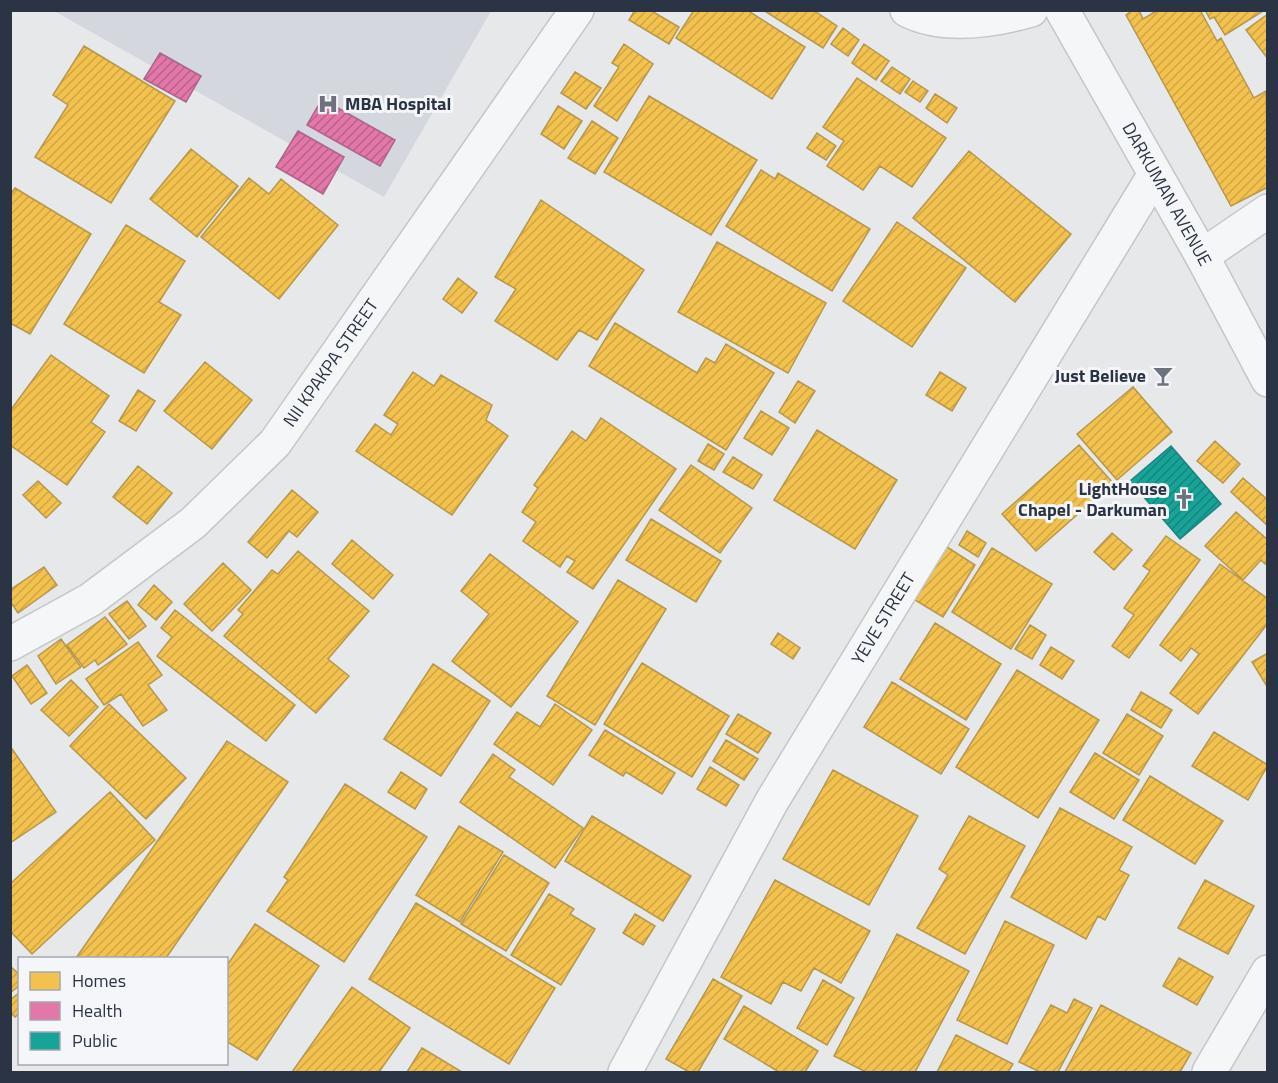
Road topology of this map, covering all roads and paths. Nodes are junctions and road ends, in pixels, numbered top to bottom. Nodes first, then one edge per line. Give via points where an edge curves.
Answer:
1 (577, 10) edge
2 (907, 10) edge
3 (1031, 10) edge
4 (1062, 10) edge
5 (1155, 174) junction
6 (1268, 211) edge
7 (1202, 256) junction
8 (1268, 380) edge
9 (10, 644) edge
10 (1268, 972) edge
11 (625, 1072) edge
12 (1209, 1072) edge

1 - 9 street, NII KPAKPA STREET via 275,443 193,523 90,600
2 - 3 street via 921,18 967,22
4 - 5 street, DARKUMAN AVENUE
5 - 7 street, DARKUMAN AVENUE
5 - 11 street, YEVE STREET via 772,801
6 - 7 street
7 - 8 street, DARKUMAN AVENUE
10 - 12 street

